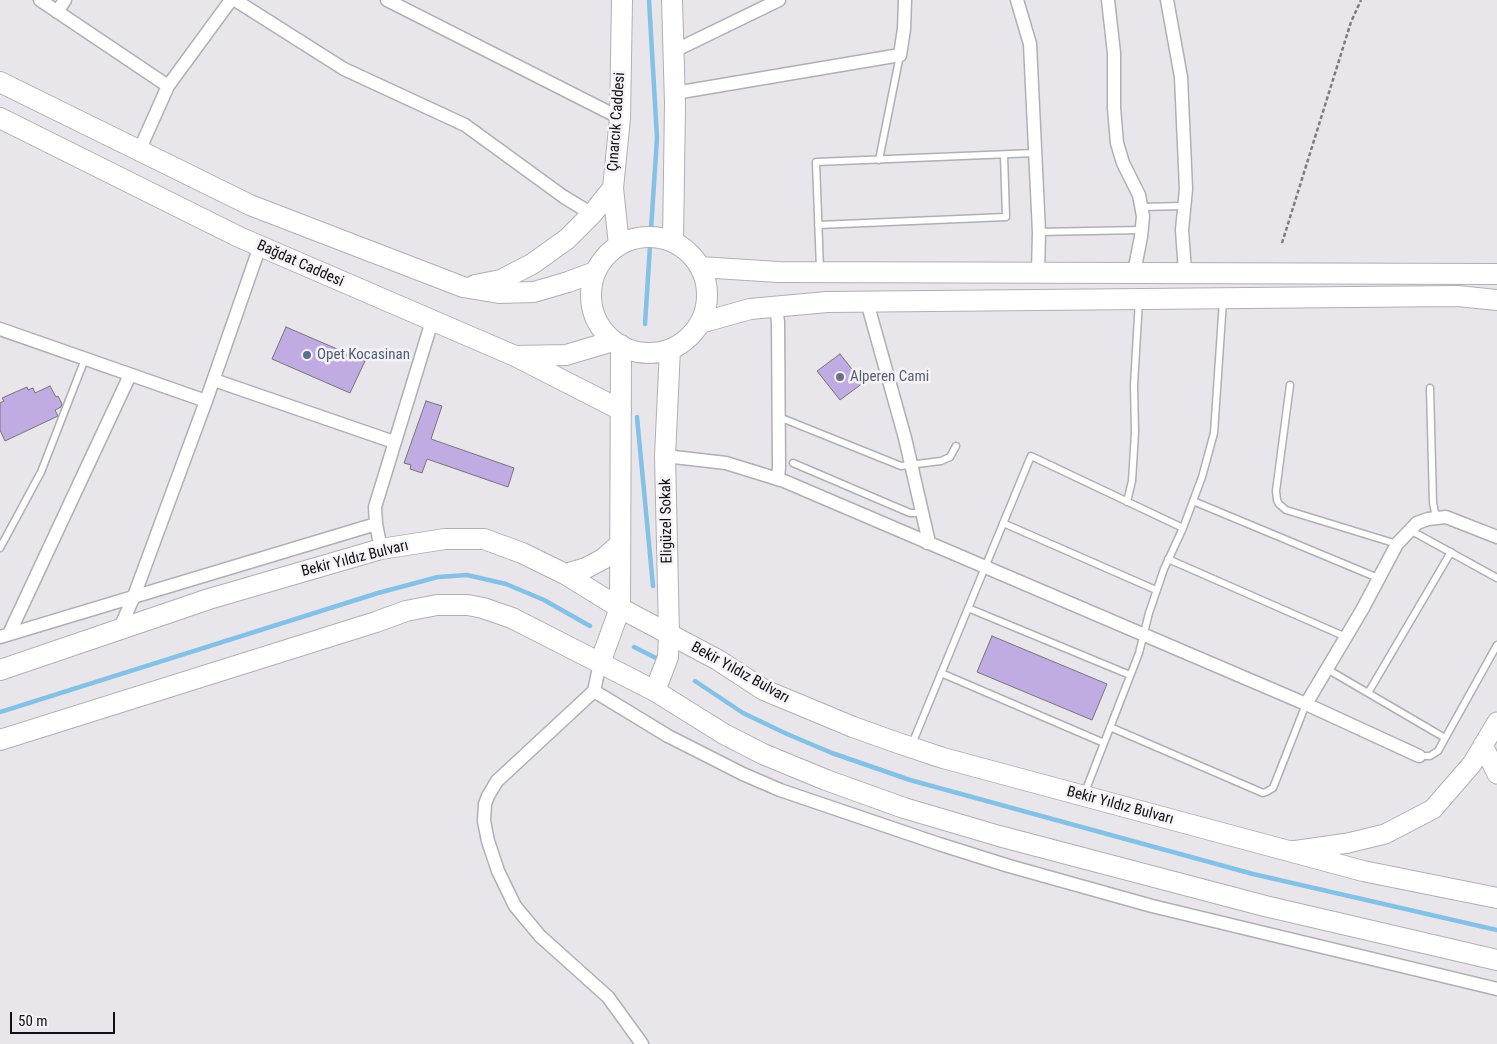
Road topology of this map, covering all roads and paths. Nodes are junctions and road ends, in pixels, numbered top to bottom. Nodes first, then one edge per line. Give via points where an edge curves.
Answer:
1 (40, 0) edge
2 (65, 0) edge
3 (231, 0) edge
4 (235, 0) edge
5 (387, 0) edge
6 (622, 0) edge
7 (672, 0) edge
8 (779, 0) edge
9 (905, 0) edge
10 (1017, 0) edge
11 (1108, 0) edge
12 (1166, 0) edge
13 (1361, 0) edge
14 (57, 12) junction
15 (674, 51) junction
16 (900, 55) junction
17 (0, 82) edge
18 (168, 86) junction
19 (675, 93) junction
20 (0, 118) edge
21 (620, 118) junction
22 (139, 151) junction
23 (1035, 153) junction
24 (1004, 155) junction
25 (879, 160) junction
26 (613, 188) junction
27 (1183, 206) junction
28 (1141, 207) junction
29 (592, 214) junction
30 (818, 225) junction
31 (1141, 230) junction
32 (1038, 232) junction
33 (673, 242) junction
34 (1282, 243) dead end
35 (619, 244) junction
36 (260, 246) junction
37 (700, 267) junction
38 (595, 272) junction
39 (820, 272) junction
40 (1134, 272) junction
41 (1185, 272) junction
42 (1038, 273) junction
43 (1497, 274) edge
44 (463, 287) junction
45 (1223, 298) junction
46 (1139, 299) junction
47 (1497, 300) edge
48 (867, 302) junction
49 (776, 306) junction
50 (432, 321) junction
51 (700, 323) junction
52 (0, 329) edge
53 (617, 343) junction
54 (670, 349) junction
55 (515, 356) junction
56 (85, 359) junction
57 (130, 375) junction
58 (214, 380) junction
59 (1290, 385) dead end
60 (1430, 388) dead end
61 (206, 401) junction
62 (620, 410) junction
63 (779, 417) junction
64 (394, 442) junction
65 (956, 446) dead end
66 (665, 456) junction
67 (793, 463) dead end
68 (911, 465) junction
69 (778, 479) junction
70 (1192, 501) junction
71 (1127, 502) junction
72 (922, 513) junction
73 (1436, 518) junction
74 (1003, 523) junction
75 (376, 524) junction
76 (1183, 528) junction
77 (1410, 530) junction
78 (1497, 537) edge
79 (927, 543) junction
80 (620, 544) junction
81 (1397, 544) junction
82 (0, 548) edge
83 (381, 549) junction
84 (1451, 552) junction
85 (1168, 559) junction
86 (984, 568) junction
87 (565, 574) junction
88 (1378, 578) junction
89 (1497, 578) edge
90 (1156, 590) junction
91 (134, 596) junction
92 (620, 608) junction
93 (968, 608) junction
94 (120, 628) junction
95 (670, 634) junction
96 (4, 636) edge
97 (1144, 636) junction
98 (1346, 637) junction
99 (1497, 645) edge
100 (600, 662) junction
101 (1327, 669) junction
102 (0, 670) edge
103 (941, 673) junction
104 (1130, 675) junction
105 (594, 691) junction
106 (656, 691) junction
107 (1368, 693) junction
108 (1306, 704) junction
109 (1497, 722) edge
110 (1110, 727) junction
111 (1445, 738) junction
112 (0, 740) edge
113 (1104, 743) junction
114 (1483, 745) junction
115 (910, 747) junction
116 (1419, 756) joint
117 (1497, 774) edge
118 (1083, 796) junction
119 (1292, 851) junction
120 (1497, 898) edge
121 (1497, 960) edge
122 (1497, 989) edge
123 (642, 1044) edge

1 - 14 street
2 - 14 street
3 - 18 street
4 - 29 street via 344,69 465,124
5 - 21 street
6 - 21 main road, Çınarcık Caddesi
7 - 15 main road
8 - 15 street
9 - 16 street
10 - 23 street via 1030,44
11 - 28 street via 1114,52 1117,143 1139,194
12 - 27 street via 1182,77 1186,188
13 - 34 path via 1351,22
14 - 18 street
15 - 19 main road
16 - 19 street
16 - 25 lane
17 - 22 main road
18 - 22 street
19 - 33 main road
20 - 36 main road, Bağdat Caddesi
21 - 26 main road, Çınarcık Caddesi
22 - 44 main road via 250,206
23 - 24 lane
23 - 32 street
24 - 25 lane
24 - 30 lane via 1006,217
25 - 30 lane via 816,162
26 - 29 main road
26 - 35 main road, Çınarcık Caddesi
27 - 28 lane
27 - 41 street
28 - 31 street
29 - 44 main road via 566,239 532,264 500,280
30 - 39 lane
31 - 32 lane
31 - 40 street
32 - 42 street
33 - 35 main road via 655,237
33 - 37 main road via 688,252
35 - 38 main road via 605,256
36 - 50 main road, Bağdat Caddesi
36 - 58 street
37 - 39 main road
37 - 51 main road via 706,284 706,304
38 - 44 main road via 534,292 499,294
38 - 53 main road via 590,290 592,308 599,327
39 - 42 main road
40 - 41 main road
40 - 42 main road
41 - 43 main road
45 - 46 main road
45 - 47 main road via 1458,296
45 - 70 lane via 1214,433
46 - 48 main road
46 - 71 lane via 1135,432
48 - 49 main road
48 - 68 street
49 - 51 main road via 750,309
49 - 63 street
50 - 55 main road, Bağdat Caddesi
50 - 64 street
51 - 54 main road via 687,339
52 - 56 street
53 - 54 main road via 630,350 650,353
53 - 55 main road, Bağdat Caddesi via 566,355
53 - 62 main road
54 - 66 main road, Eligüzel Sokak
55 - 62 main road
56 - 57 street
56 - 82 lane via 41,472
57 - 61 street
57 - 96 street
58 - 61 street
58 - 64 street
59 - 81 lane via 1276,491 1279,504 1286,510
60 - 73 lane
61 - 91 street
62 - 80 main road
63 - 68 lane via 900,466
63 - 69 street
64 - 75 street via 375,507
65 - 68 lane via 950,457 941,461
66 - 69 street via 726,463
66 - 95 main road, Eligüzel Sokak
67 - 72 lane via 910,513
68 - 72 street
69 - 79 street
70 - 76 lane
70 - 88 lane
71 - 74 lane via 1031,456
71 - 76 lane
72 - 79 street
73 - 77 street via 1417,523
73 - 78 street via 1446,517
74 - 86 lane
74 - 90 lane
75 - 83 street
75 - 91 street
76 - 85 lane
77 - 81 street
77 - 84 lane
79 - 86 street
80 - 87 main road via 603,559
80 - 92 main road
81 - 88 street
83 - 87 main road, Bekir Yıldız Bulvarı via 445,539 484,539
83 - 94 main road, Bekir Yıldız Bulvarı
84 - 89 lane
84 - 107 lane
85 - 90 lane
85 - 98 lane
86 - 93 lane
86 - 97 street
87 - 92 main road, Bekir Yıldız Bulvarı
88 - 98 street
90 - 97 lane
91 - 94 street
91 - 96 street
92 - 95 main road, Bekir Yıldız Bulvarı
92 - 100 main road
93 - 103 lane
93 - 104 lane
94 - 102 main road, Bekir Yıldız Bulvarı
95 - 106 main road, Eligüzel Sokak via 668,658
95 - 115 main road, Bekir Yıldız Bulvarı via 764,690
97 - 104 lane
97 - 108 street
98 - 101 street
99 - 111 lane
100 - 105 street
100 - 106 main road
100 - 112 main road via 498,612 468,605 437,605 406,611
101 - 107 lane
101 - 108 street
103 - 113 lane
103 - 115 lane
104 - 110 lane
105 - 122 street via 668,736 743,774 780,790 939,844 1152,906
105 - 123 street via 497,781 488,796 484,821 498,871 515,906 540,936 608,997
106 - 121 main road via 724,734 763,754 904,808 1265,906
107 - 111 lane
108 - 110 lane via 1273,788 1263,793
108 - 116 street
109 - 114 street
110 - 113 lane
111 - 116 lane via 1434,754
113 - 118 lane
114 - 117 street
114 - 119 street via 1472,764 1433,808 1385,834
115 - 118 main road, Bekir Yıldız Bulvarı
118 - 119 main road, Bekir Yıldız Bulvarı
119 - 120 main road, Bekir Yıldız Bulvarı via 1363,871

